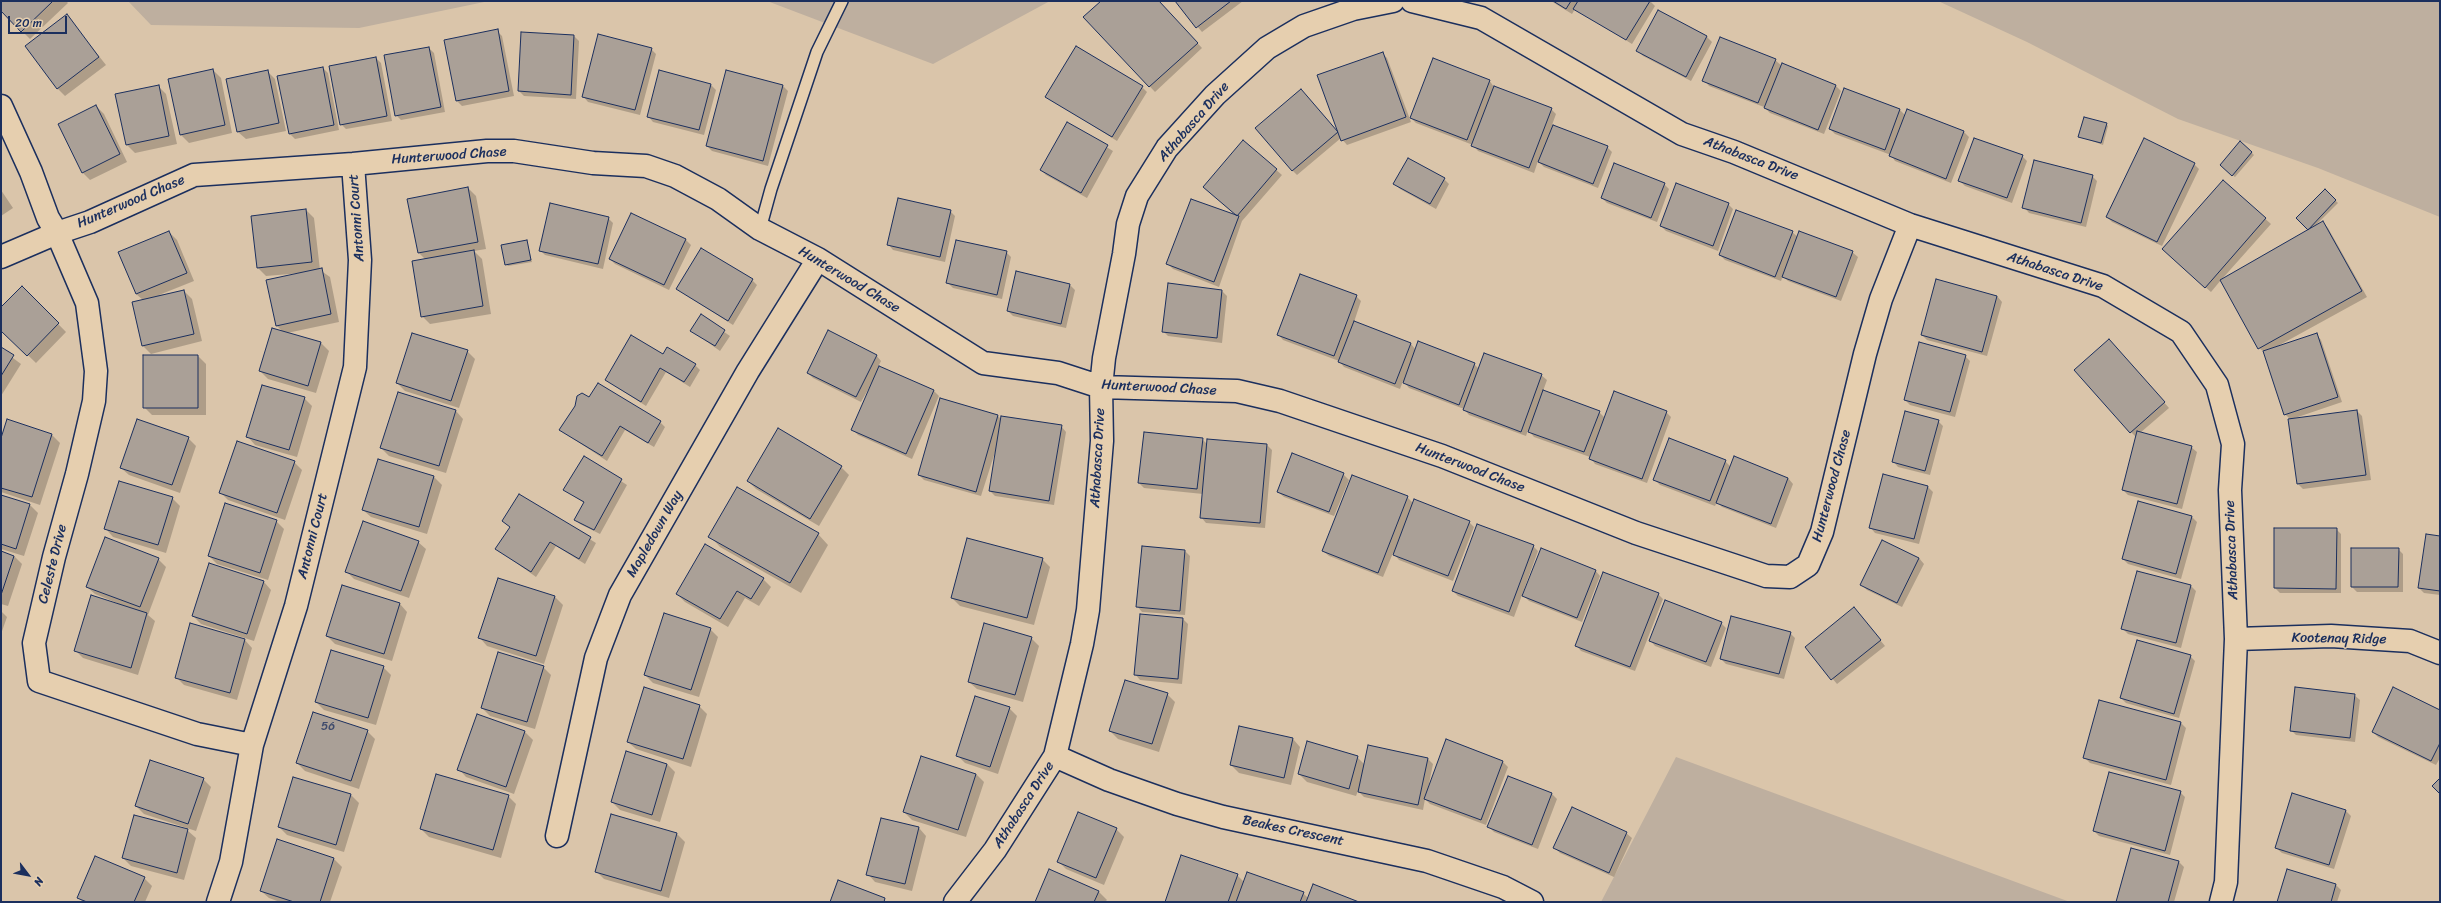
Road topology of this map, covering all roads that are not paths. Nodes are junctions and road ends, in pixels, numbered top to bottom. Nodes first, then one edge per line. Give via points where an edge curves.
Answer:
1 (842, 1) edge
2 (1393, 1) edge
3 (1412, 1) edge
4 (1, 106) edge
5 (354, 164) junction
6 (1910, 225) junction
7 (760, 229) junction
8 (57, 233) junction
9 (1, 257) edge
10 (818, 259) junction
11 (1101, 387) junction
12 (2236, 639) junction
13 (2440, 653) edge
14 (252, 745) junction
15 (1055, 756) junction
16 (557, 836) dead end
17 (218, 902) edge
18 (955, 902) edge
19 (1532, 902) edge
20 (2221, 902) edge

1 - 7 lane via 817,52
2 - 11 street, Athabasca Drive via 1353,9 1304,26 1267,48 1215,95 1167,148 1137,196 1128,224
3 - 6 street, Athabasca Drive via 1481,18 1682,134 1762,163
4 - 8 street via 31,172 48,218
5 - 7 street, Hunterwood Chase via 487,151 514,151 593,163 646,166 675,176 718,199
5 - 8 street, Hunterwood Chase via 194,176 90,222
5 - 14 street, Antonni Court via 360,260 355,366 296,606
6 - 11 street, Hunterwood Chase via 1881,300 1865,354 1822,532 1808,565 1790,577 1766,576 1636,534 1442,456 1280,401 1237,391
6 - 12 street, Athabasca Drive via 2103,286 2181,332 2218,385 2234,444 2230,490
7 - 10 street, Hunterwood Chase
8 - 9 street, Hunterwood Chase
8 - 14 street, Celeste Drive via 87,303 96,372 94,401 79,467 34,643 39,681 197,734
10 - 11 street, Hunterwood Chase via 984,363 1058,373
10 - 16 street, Mapledown Way via 748,371 620,596 596,658
11 - 15 street, Athabasca Drive via 1102,441 1088,610
12 - 13 street, Kootenay Ridge via 2331,636 2410,641
12 - 20 street, Athabasca Drive via 2226,882
14 - 17 street, Antonni Court via 231,862
15 - 18 street, Athabasca Drive via 995,850
15 - 19 street, Beakes Crescent via 1109,780 1177,804 1428,861 1503,887

